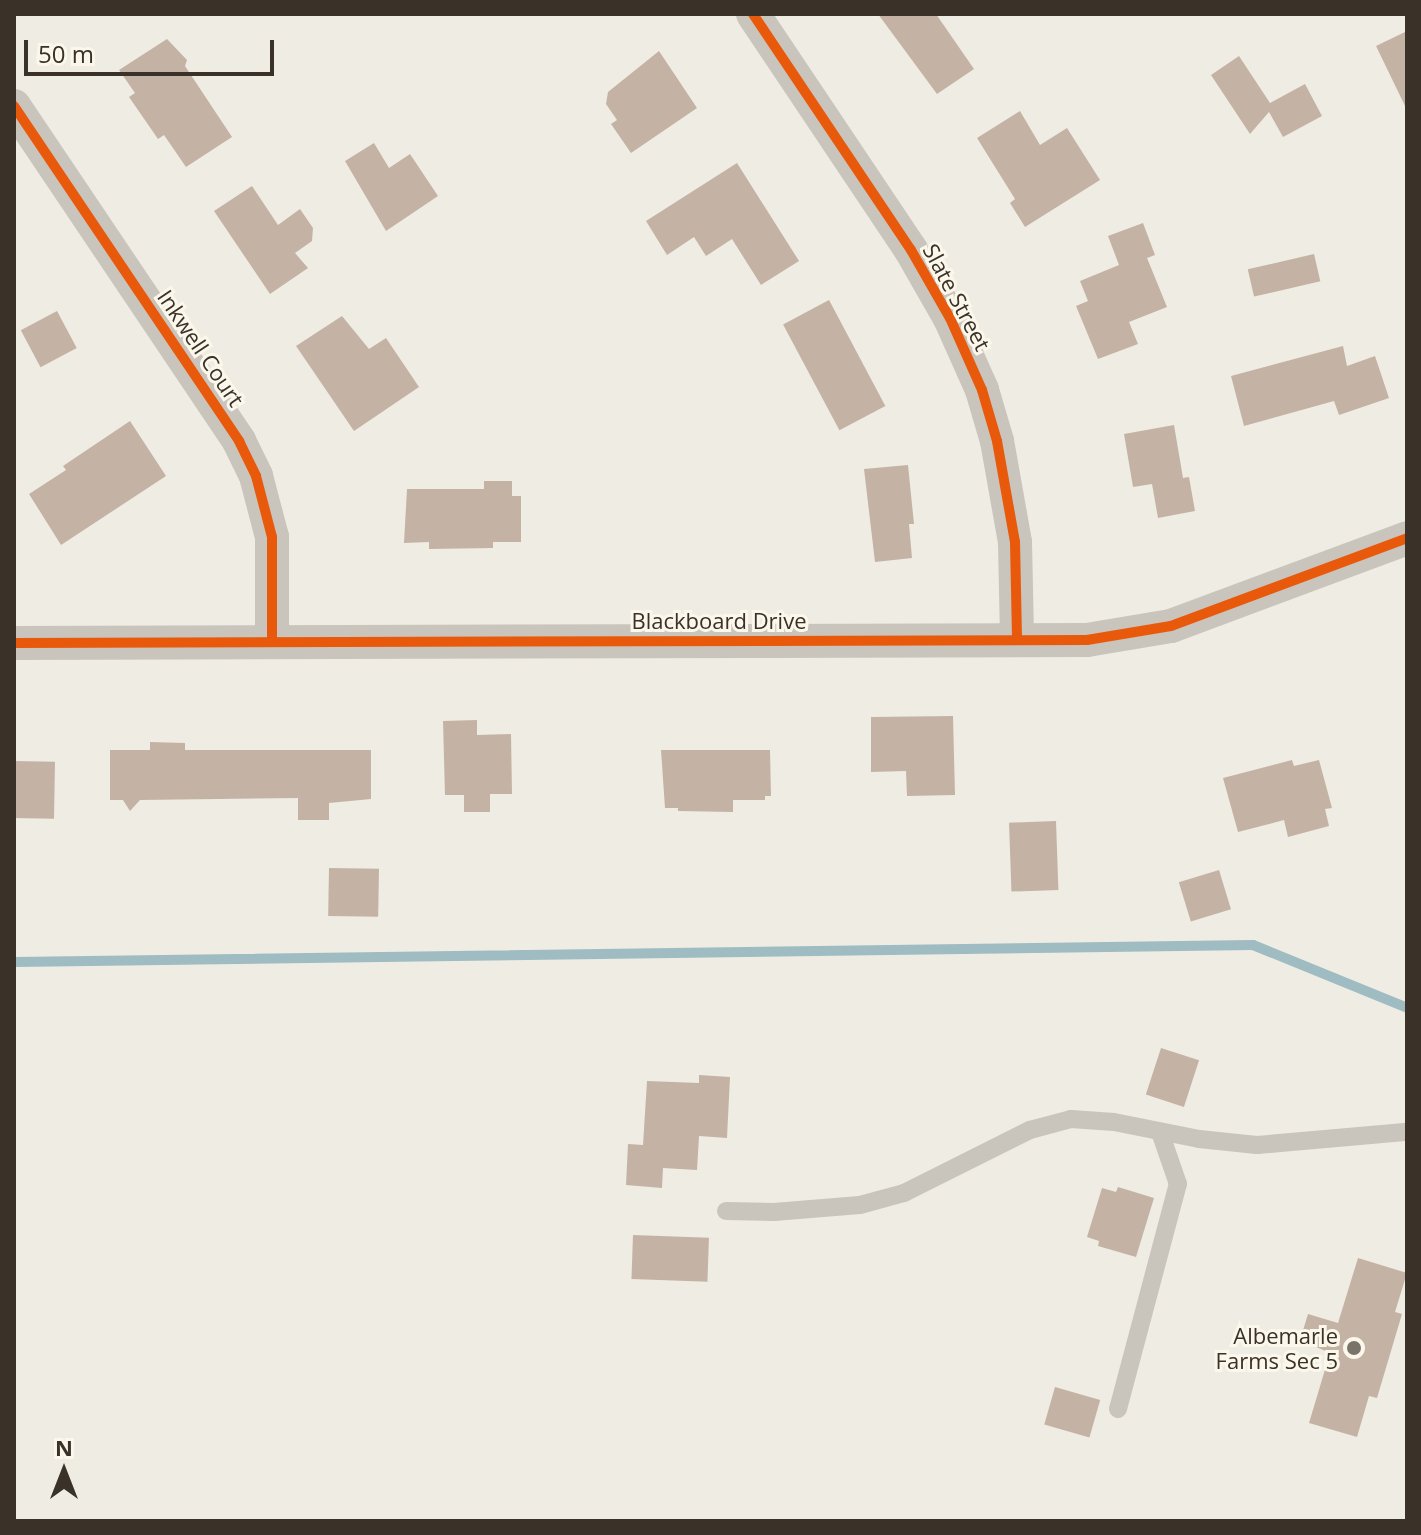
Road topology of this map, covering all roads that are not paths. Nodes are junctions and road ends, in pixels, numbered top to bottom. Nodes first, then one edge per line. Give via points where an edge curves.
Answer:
1 (753, 14) edge
2 (14, 106) edge
3 (1407, 538) edge
4 (1017, 640) junction
5 (272, 642) junction
6 (14, 643) edge
7 (1160, 1132) junction
8 (1407, 1132) edge
9 (726, 1211) dead end
10 (1118, 1409) dead end

1 - 4 street, Slate Street via 911,250 950,318 982,390 1015,542
2 - 5 street, Inkwell Court via 239,441 256,476 272,537
3 - 4 street, Blackboard Drive via 1171,626 1087,640
4 - 5 street, Blackboard Drive
5 - 6 street, Blackboard Drive
7 - 8 lane via 1257,1145
7 - 9 lane via 1071,1119 1030,1130 890,1197 860,1205
7 - 10 lane via 1178,1184

